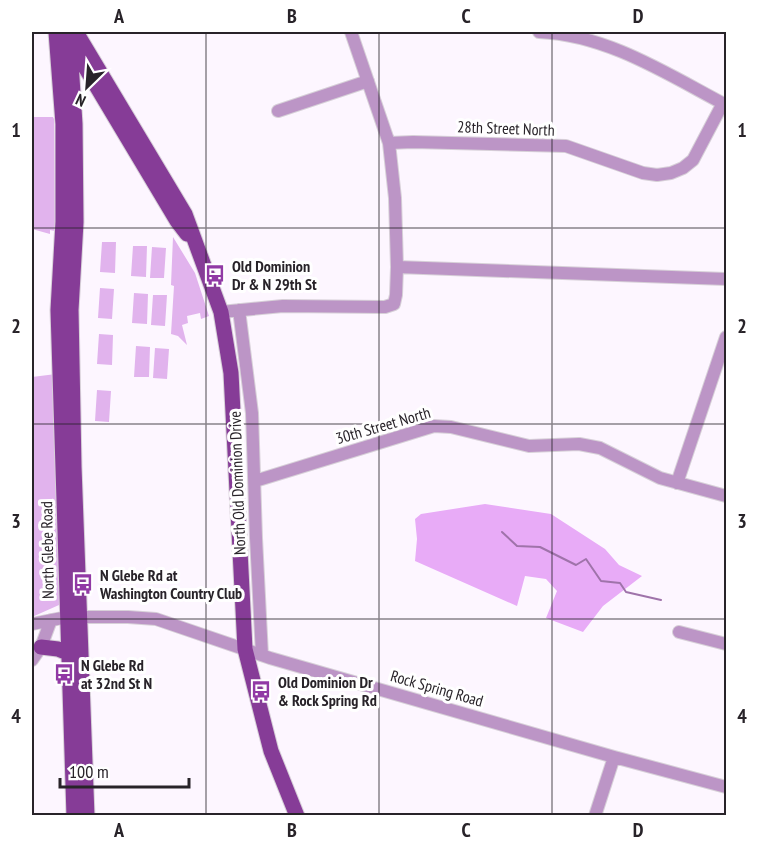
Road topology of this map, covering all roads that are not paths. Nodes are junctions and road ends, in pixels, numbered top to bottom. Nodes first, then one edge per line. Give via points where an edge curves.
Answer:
1 (44, 32) edge
2 (56, 32) edge
3 (90, 32) edge
4 (351, 32) edge
5 (360, 32) edge
6 (539, 32) edge
7 (70, 34) edge
8 (358, 51) junction
9 (99, 71) junction
10 (368, 81) junction
11 (61, 86) junction
12 (725, 104) edge
13 (278, 111) dead end
14 (389, 143) junction
15 (194, 243) junction
16 (397, 267) junction
17 (726, 279) edge
18 (239, 310) junction
19 (221, 312) junction
20 (726, 337) edge
21 (255, 481) junction
22 (677, 483) junction
23 (726, 496) edge
24 (73, 617) junction
25 (51, 620) junction
26 (32, 624) edge
27 (679, 632) dead end
28 (726, 644) edge
29 (245, 649) junction
30 (36, 653) edge
31 (68, 653) junction
32 (262, 655) junction
33 (614, 757) junction
34 (726, 787) edge
35 (74, 816) edge
36 (87, 816) edge
37 (297, 816) edge
38 (595, 816) edge

1 - 11 main road
2 - 11 main road, North Glebe Road
3 - 9 main road
4 - 8 street
5 - 8 street
6 - 12 street via 584,37 615,47
7 - 9 main road
7 - 15 main road via 177,221
7 - 24 main road, North Glebe Road via 76,222 71,310
8 - 10 street
9 - 15 main road via 176,197
10 - 13 street
10 - 14 street
11 - 24 main road, North Glebe Road via 63,222 58,310
12 - 14 street, 28th Street North via 693,160 664,174 643,173 566,146
14 - 16 street
15 - 19 main road
16 - 17 street
16 - 18 street via 394,304 385,307 283,306
18 - 19 street
18 - 21 street, North Old Dominion Drive via 251,401
19 - 29 main road via 231,373
20 - 22 street
21 - 22 street, 30th Street North via 434,426 529,446 579,444 600,448
21 - 32 street, North Old Dominion Drive
22 - 23 street, 30th Street North
24 - 25 street, Rock Spring Road
24 - 29 street, Rock Spring Road via 156,619
24 - 31 main road, North Glebe Road
24 - 36 main road, North Glebe Road
25 - 26 street, Rock Spring Road
25 - 30 street
27 - 28 street
29 - 32 street, Rock Spring Road
29 - 37 main road via 272,751
30 - 31 main road via 58,649
31 - 35 main road, North Glebe Road
32 - 33 street, Rock Spring Road
33 - 34 street, Rock Spring Road
33 - 38 street

